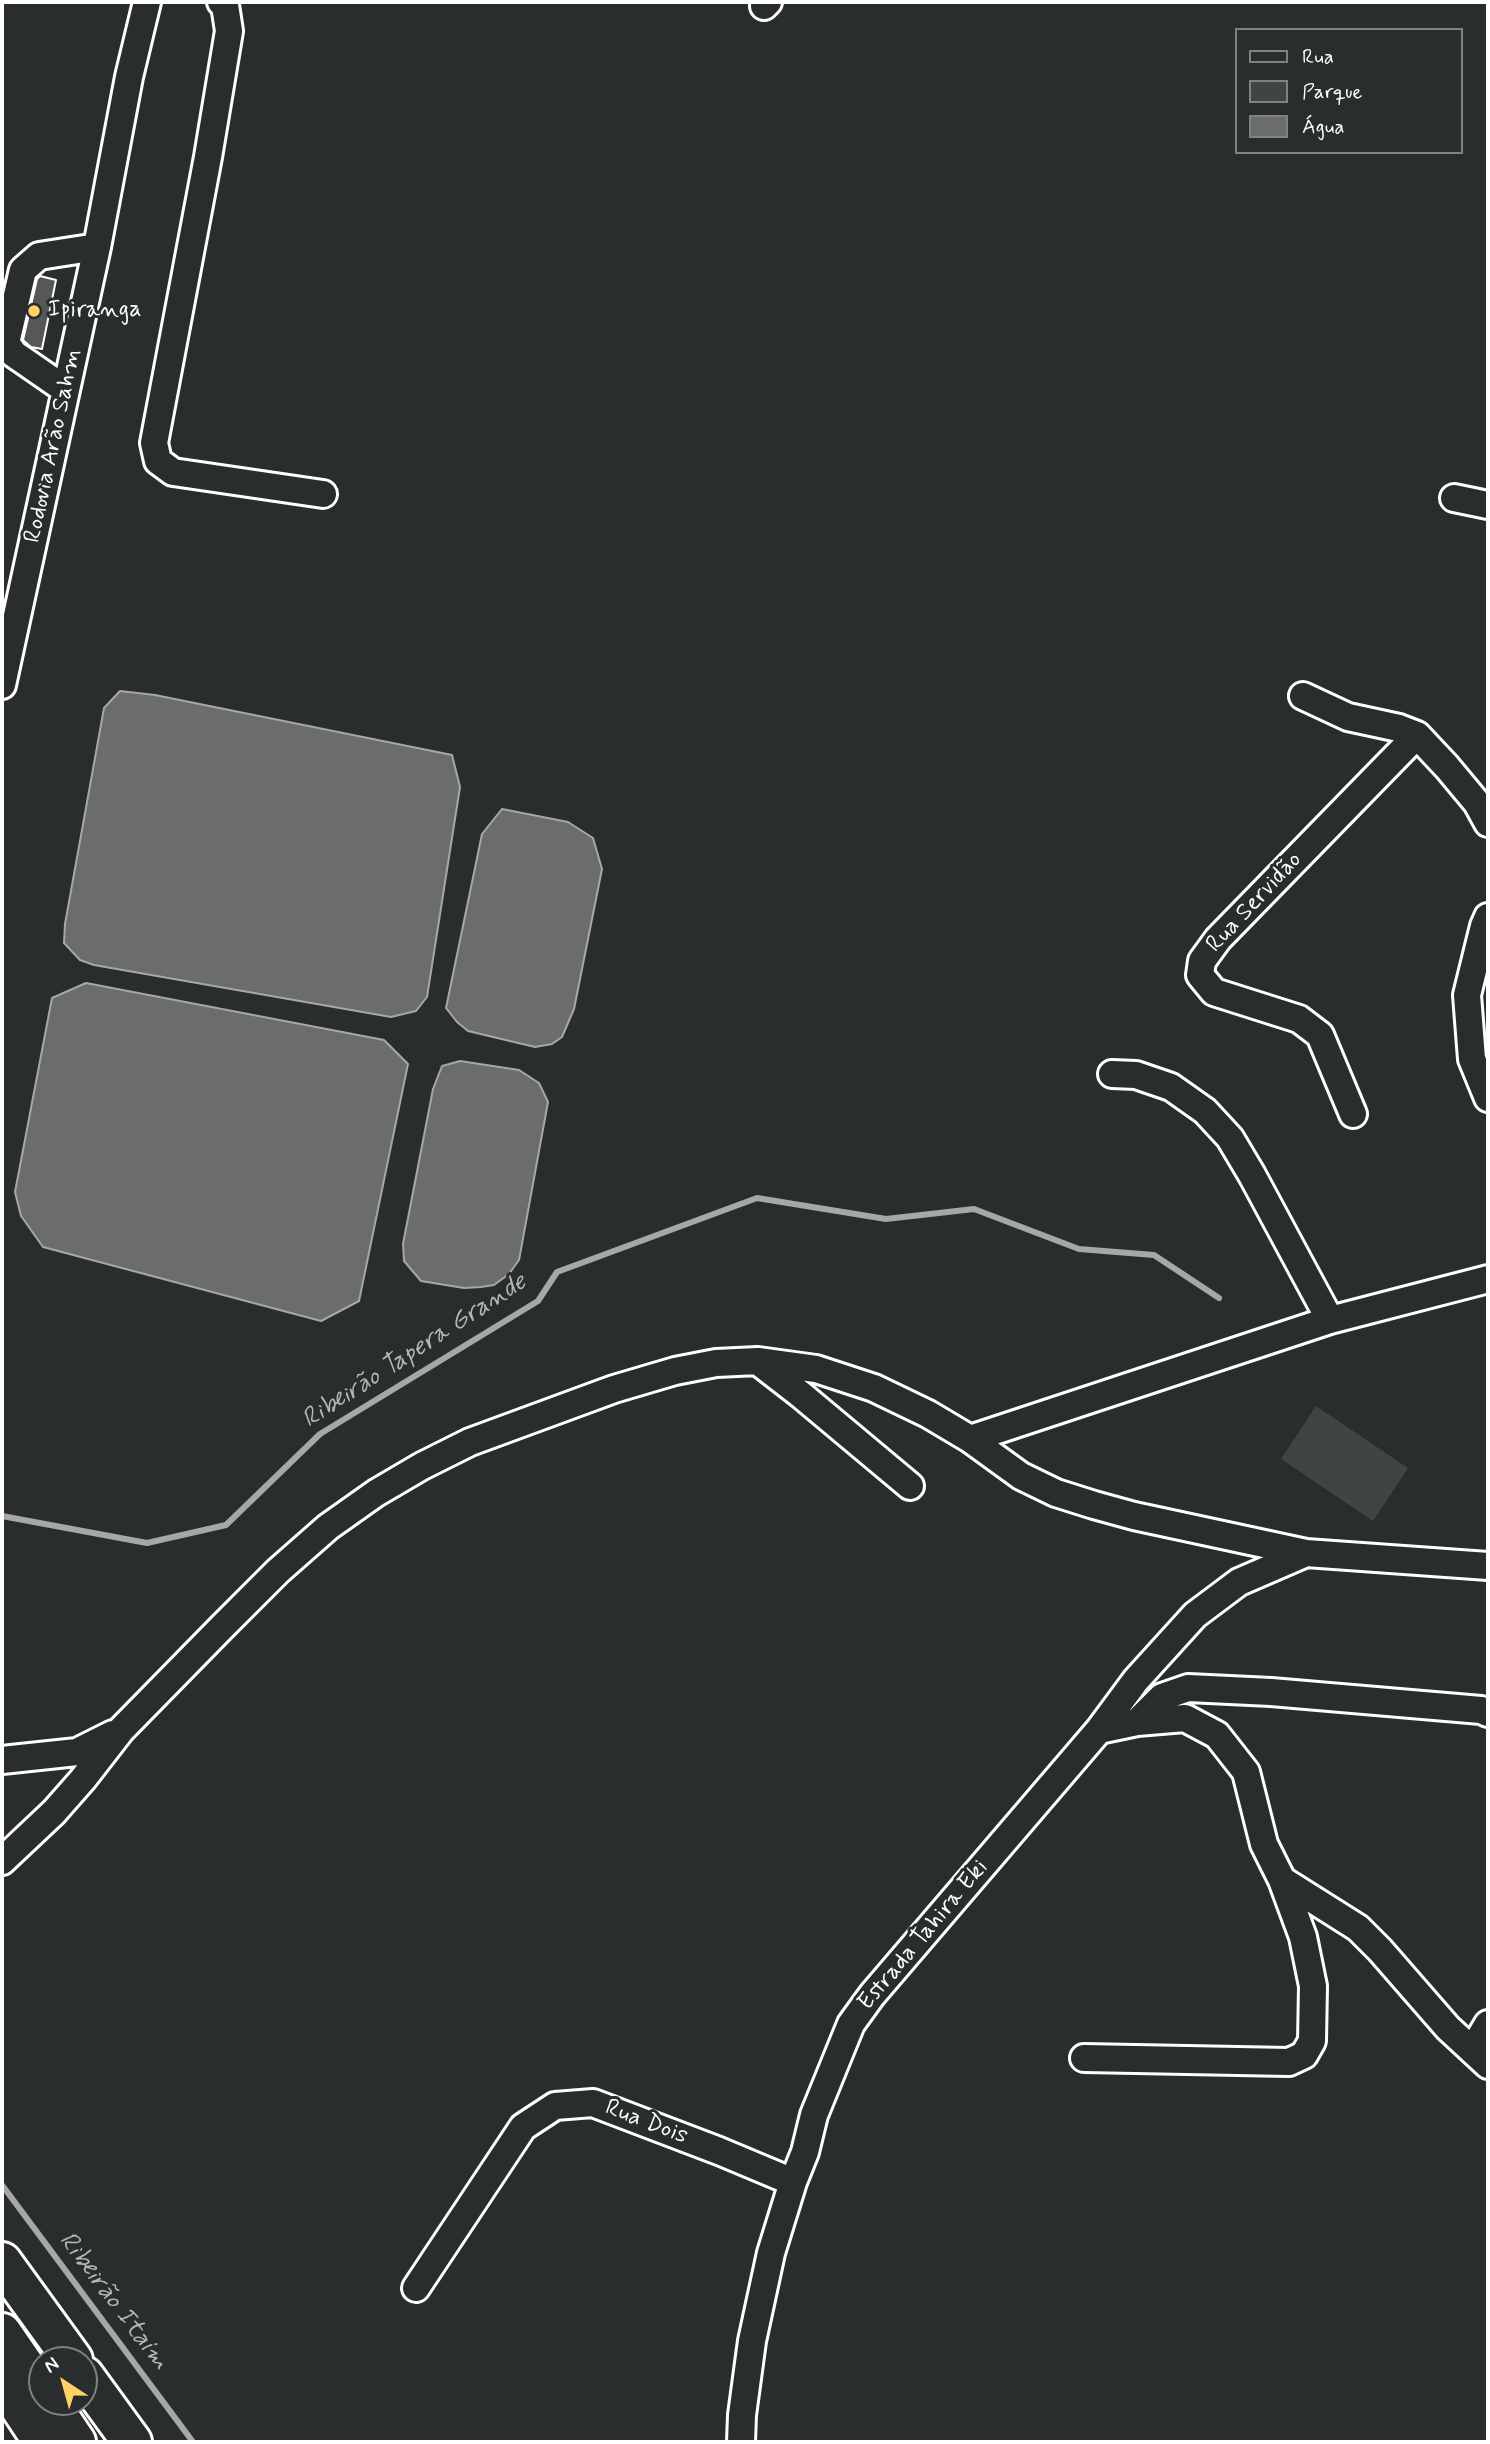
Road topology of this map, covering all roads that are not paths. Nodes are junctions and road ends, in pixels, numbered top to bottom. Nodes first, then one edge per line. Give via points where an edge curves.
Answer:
1 (147, 2) edge
2 (221, 2) edge
3 (97, 247) junction
4 (66, 390) junction
5 (323, 494) dead end
6 (1454, 498) dead end
7 (1488, 505) edge
8 (2, 685) edge
9 (1303, 696) dead end
10 (1417, 735) junction
11 (1488, 823) edge
12 (1488, 917) edge
13 (1112, 1074) dead end
14 (1488, 1097) edge
15 (1353, 1114) dead end
16 (1488, 1279) edge
17 (1330, 1320) junction
18 (758, 1361) junction
19 (970, 1439) junction
20 (910, 1486) dead end
21 (1306, 1553) junction
22 (1488, 1566) edge
23 (1488, 1713) edge
24 (1137, 1722) junction
25 (121, 1730) junction
26 (1099, 1730) junction
27 (2, 1760) edge
28 (2, 1861) edge
29 (1282, 1880) junction
30 (1488, 2024) edge
31 (1481, 2057) edge
32 (1084, 2058) dead end
33 (793, 2182) junction
34 (2, 2262) edge
35 (416, 2288) dead end
36 (2, 2333) edge
37 (63, 2346) edge
38 (28, 2371) edge
39 (2, 2380) edge
40 (98, 2395) edge
41 (58, 2416) edge
42 (43, 2442) edge
43 (76, 2442) edge
44 (132, 2442) edge
45 (741, 2442) edge

1 - 3 street, Rodovia Arão Sahm
2 - 5 street via 229,31 154,443 158,461 173,472
3 - 4 street, Rodovia Arão Sahm
3 - 4 street via 39,256 23,270 6,343 14,354
4 - 8 street, Rodovia Arão Sahm
6 - 7 street
9 - 10 street via 1348,718
10 - 11 street via 1477,803
10 - 15 street, Rua Servidão via 1218,939 1202,961 1200,975 1214,992 1300,1019 1320,1035
12 - 14 street via 1467,995 1472,1059
13 - 17 street via 1136,1075 1171,1087 1205,1111 1230,1138
16 - 17 street
17 - 19 street
18 - 19 street via 816,1369 874,1388
18 - 20 street
18 - 25 street via 716,1363 614,1389 470,1442 422,1466 328,1527
19 - 21 street via 1021,1476 1056,1493 1134,1516
21 - 22 street
21 - 26 street, Estrada Tahira Eki via 1239,1582 1195,1615 1136,1679
23 - 24 street via 1188,1688 1163,1697
24 - 26 street
24 - 29 street via 1185,1718 1217,1735 1246,1772 1264,1844
25 - 27 street via 77,1752
25 - 28 street via 54,1812
26 - 33 street, Estrada Tahira Eki via 851,2024
29 - 31 street via 1357,1928 1448,2028
29 - 32 street via 1303,1937 1313,1986 1312,2041 1304,2055 1289,2062
30 - 31 street
33 - 35 street, Rua Dois via 593,2103 555,2106 523,2127
33 - 45 street, Estrada Tahira Eki via 771,2253 752,2341
34 - 37 highway
36 - 38 highway
39 - 42 highway
40 - 44 highway
41 - 43 highway

